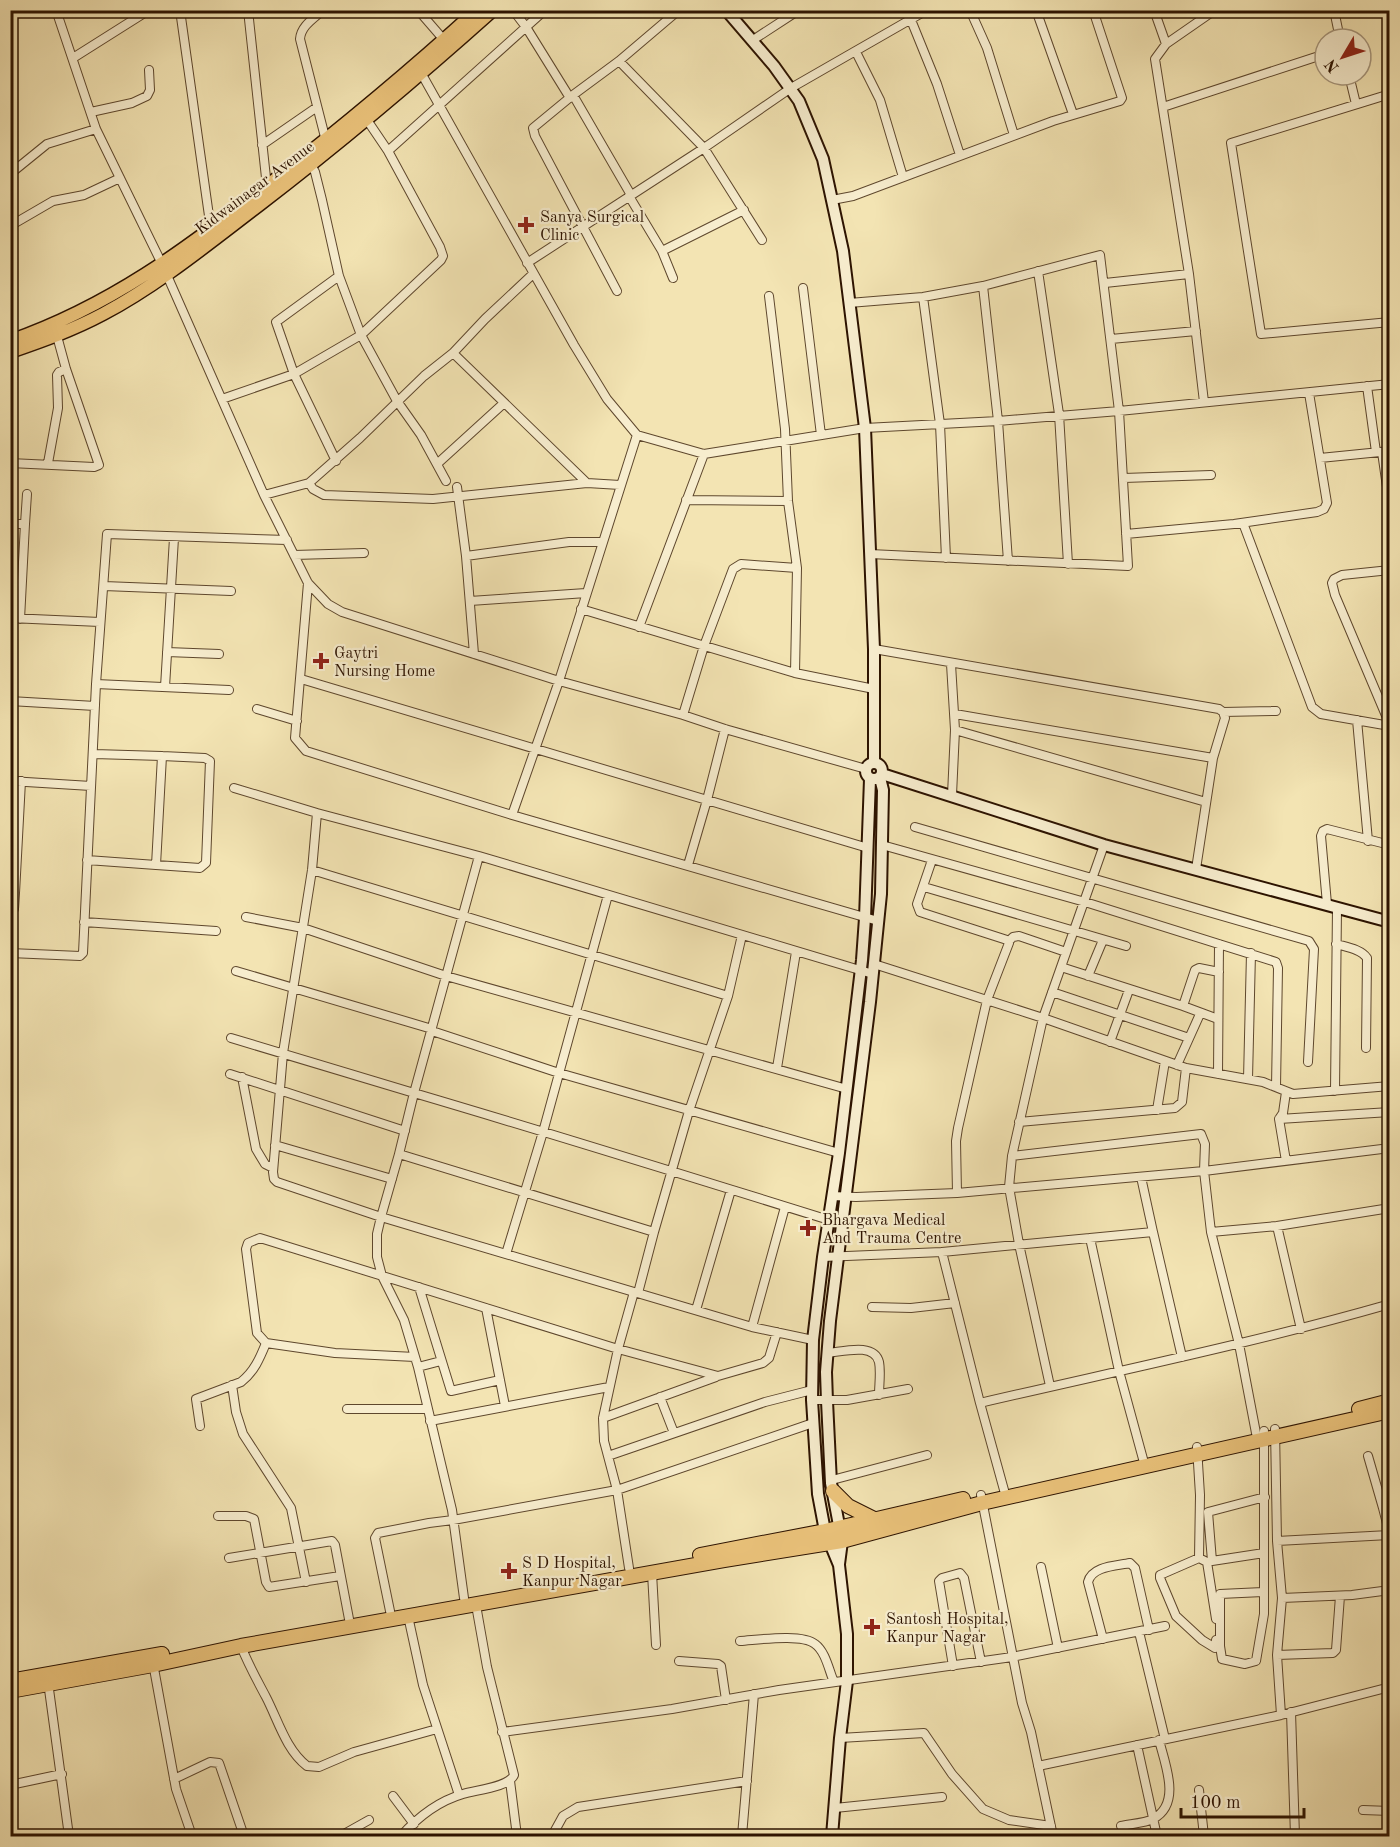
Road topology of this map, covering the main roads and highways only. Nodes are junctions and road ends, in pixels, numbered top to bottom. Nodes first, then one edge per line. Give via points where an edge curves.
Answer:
1 (477, 10) edge
2 (493, 10) edge
3 (419, 69) junction
4 (364, 116) junction
5 (309, 161) junction
6 (164, 269) junction
7 (10, 341) edge
8 (10, 352) edge
9 (1389, 1401) edge
10 (1389, 1411) edge
11 (1267, 1434) junction
12 (1198, 1450) junction
13 (832, 1486) road end
14 (982, 1499) junction
15 (876, 1520) junction
16 (834, 1536) junction
17 (470, 1602) junction
18 (152, 1660) junction
19 (48, 1680) junction
20 (10, 1681) edge
21 (10, 1691) edge

1 - 3 main road, Kidwainagar Avenue
2 - 3 main road, Kidwainagar Avenue
3 - 4 main road, Kidwainagar Avenue
4 - 5 main road, Kidwainagar Avenue
4 - 5 main road, Kidwainagar Avenue via 326,141
5 - 6 main road, Kidwainagar Avenue
5 - 6 main road, Kidwainagar Avenue via 267,187
6 - 7 main road, Kidwainagar Avenue via 78,314
6 - 8 main road, Kidwainagar Avenue via 104,314
9 - 11 highway
10 - 11 highway
11 - 12 highway
12 - 14 highway
12 - 14 highway via 1004,1490
13 - 15 highway via 848,1506
14 - 15 highway
14 - 16 highway
15 - 16 highway
16 - 17 highway via 652,1573
16 - 17 highway via 629,1568
17 - 18 highway
17 - 18 highway via 390,1611 241,1637
18 - 19 highway
19 - 20 highway
19 - 21 highway

